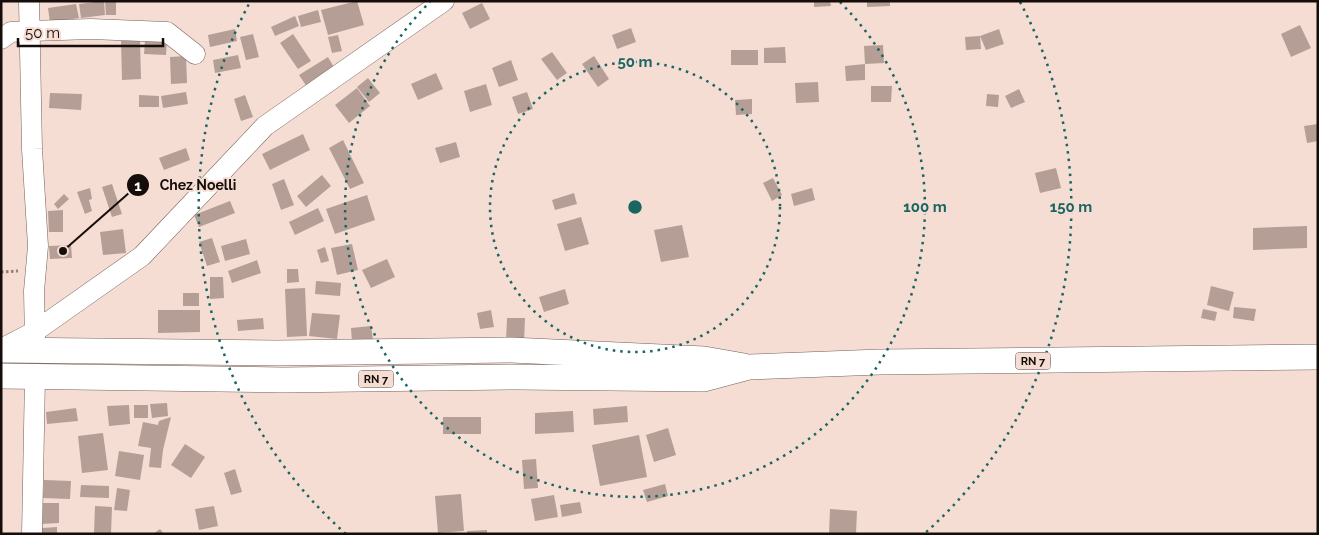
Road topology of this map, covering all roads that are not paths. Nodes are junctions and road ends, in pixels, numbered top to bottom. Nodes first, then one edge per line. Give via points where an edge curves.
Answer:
1 (29, 1) edge
2 (444, 1) edge
3 (11, 33) edge
4 (195, 54) dead end
5 (35, 342) junction
6 (1, 350) edge
7 (1318, 357) edge
8 (749, 368) junction
9 (1, 376) edge
10 (35, 377) junction
11 (32, 534) edge

1 - 3 street
2 - 5 street via 265,126 142,256
3 - 4 street via 91,29 167,32
3 - 5 street via 32,148 38,246 34,291
5 - 6 main road, RN 7
5 - 8 main road, RN 7 via 277,353 511,350 704,359
7 - 8 main road, RN 7 via 880,362
8 - 10 main road, RN 7 via 704,380
9 - 10 main road, RN 7
10 - 11 street

